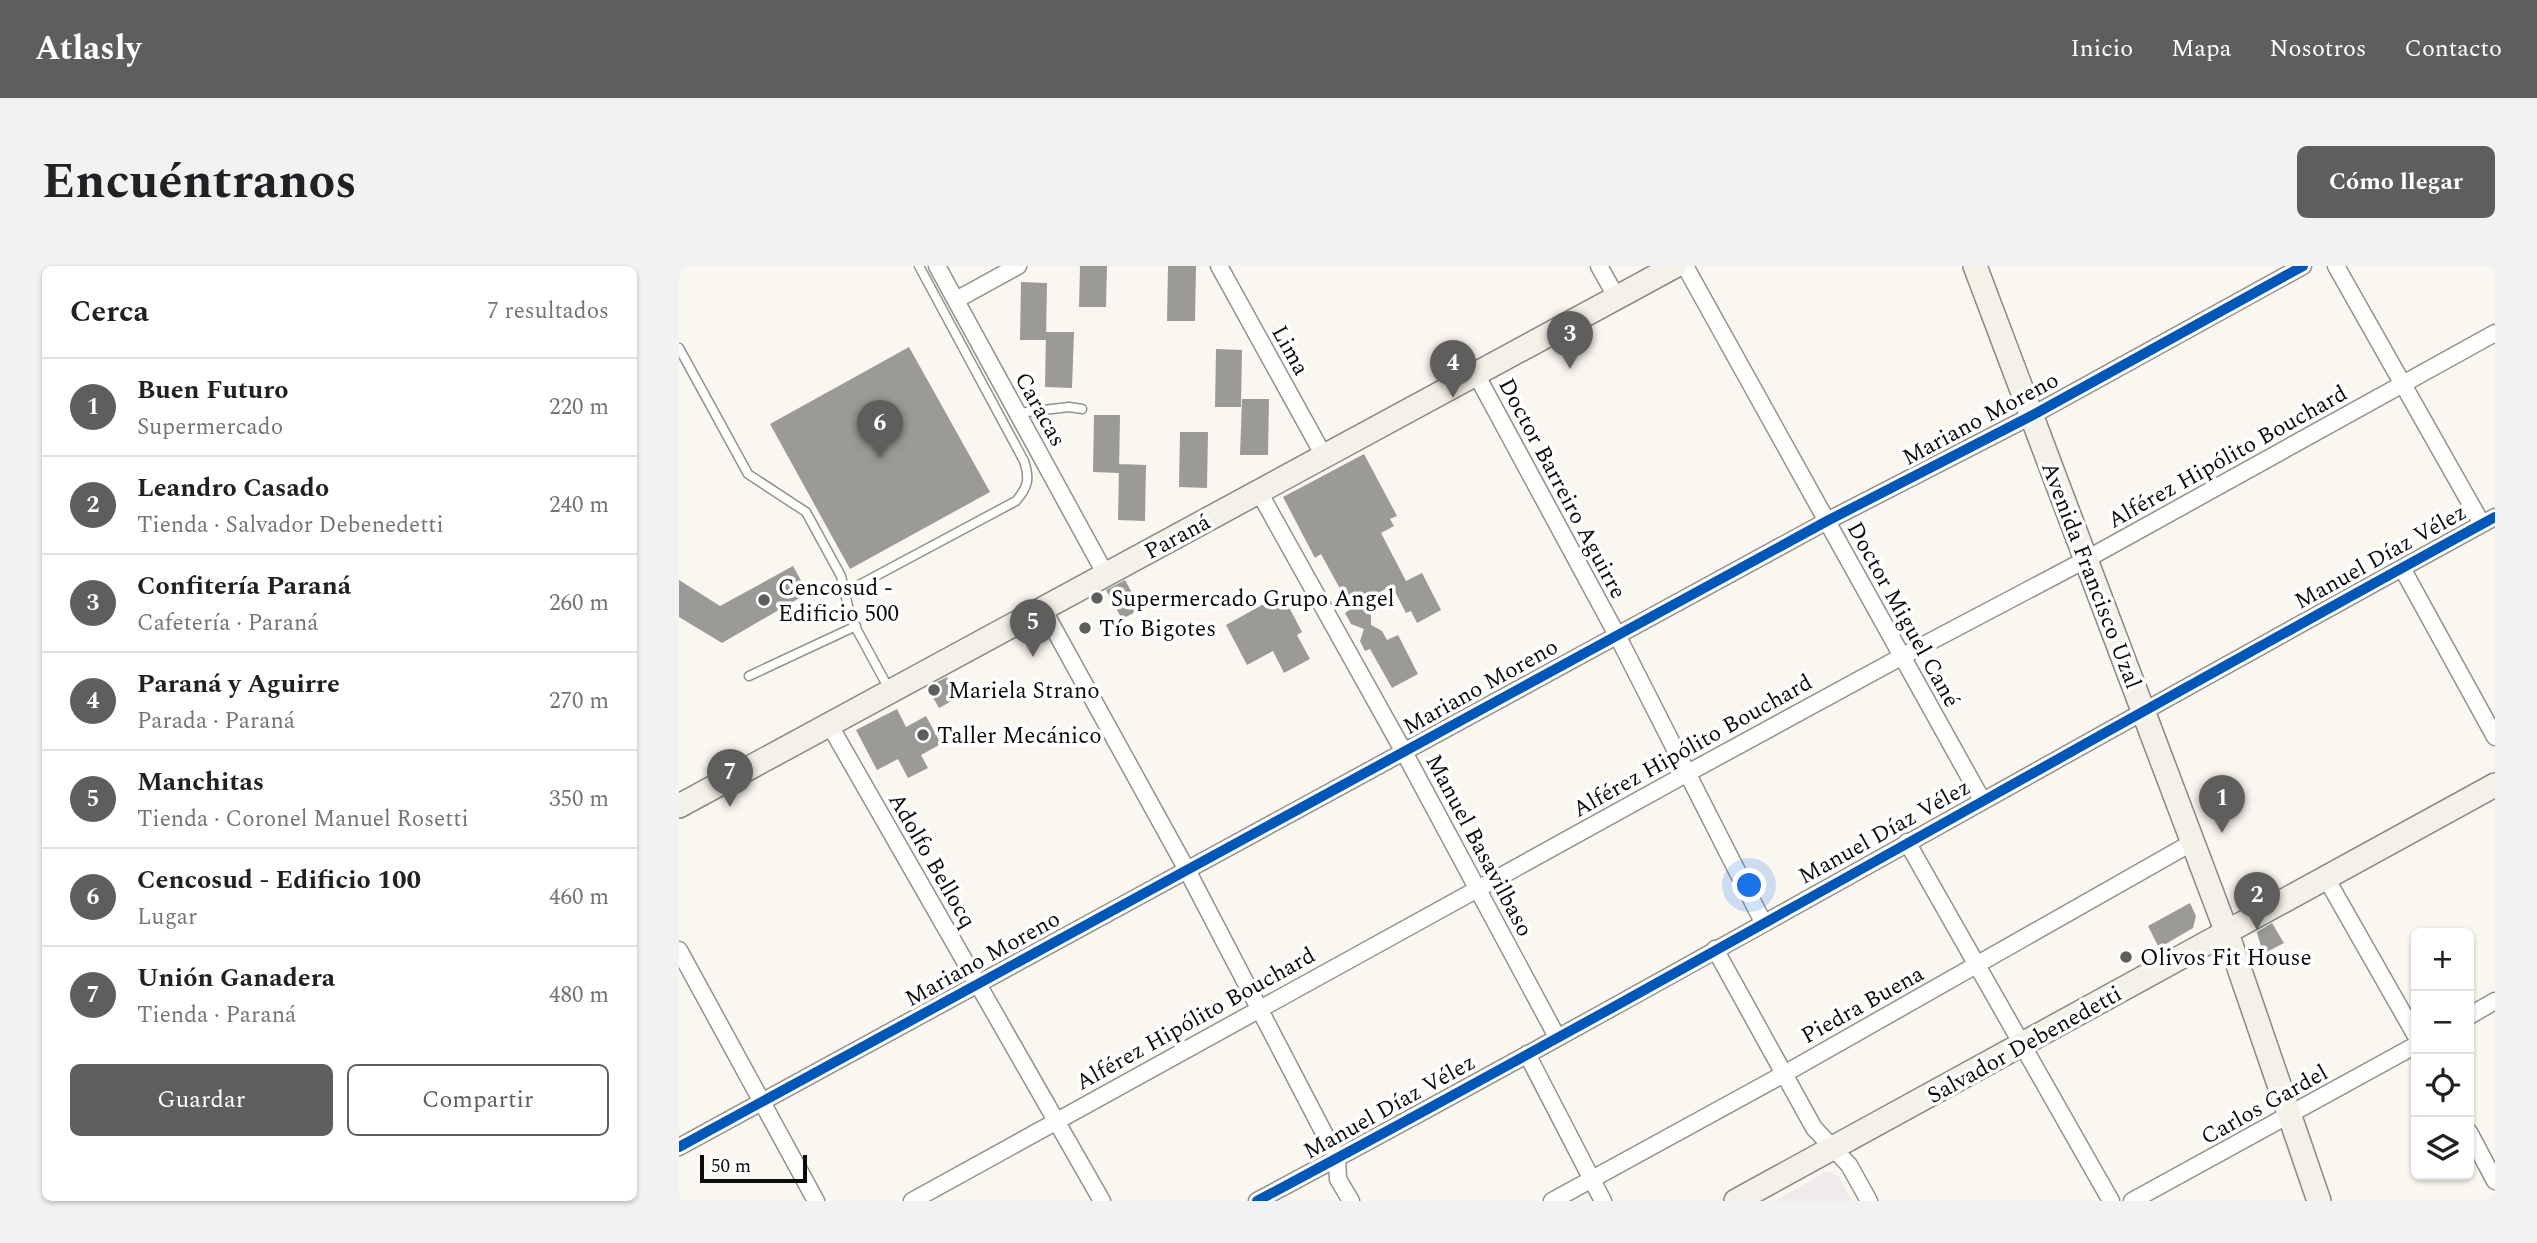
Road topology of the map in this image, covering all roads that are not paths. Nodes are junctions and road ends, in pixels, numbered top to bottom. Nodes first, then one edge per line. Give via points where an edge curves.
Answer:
1 (919, 266) edge
2 (937, 266) edge
3 (1018, 266) edge
4 (1219, 266) edge
5 (1599, 266) edge
6 (1675, 266) edge
7 (1685, 266) edge
8 (1975, 266) edge
9 (2303, 266) edge
10 (2336, 266) edge
11 (1617, 298) junction
12 (956, 300) junction
13 (2495, 333) edge
14 (679, 348) edge
15 (1476, 374) junction
16 (2403, 384) junction
17 (1082, 409) dead end
18 (1018, 413) junction
19 (2031, 416) junction
20 (1324, 456) junction
21 (1259, 492) junction
22 (2489, 520) edge
23 (1827, 521) junction
24 (2085, 560) junction
25 (2402, 568) junction
26 (1106, 575) junction
27 (844, 593) junction
28 (1043, 609) junction
29 (856, 626) junction
30 (1617, 635) junction
31 (1901, 656) junction
32 (749, 676) dead end
33 (891, 691) junction
34 (2143, 710) junction
35 (829, 724) junction
36 (2495, 737) edge
37 (1404, 752) junction
38 (1686, 774) junction
39 (2495, 785) edge
40 (681, 798) edge
41 (1982, 800) junction
42 (1907, 842) junction
43 (2193, 842) junction
44 (1187, 870) junction
45 (2326, 878) junction
46 (1477, 889) junction
47 (1763, 922) junction
48 (2227, 933) junction
49 (1714, 949) junction
50 (679, 950) edge
51 (1977, 965) junction
52 (978, 984) junction
53 (2495, 1001) edge
54 (1259, 1009) junction
55 (2474, 1013) edge
56 (2411, 1027) edge
57 (1556, 1037) junction
58 (2022, 1045) junction
59 (2411, 1048) edge
60 (1527, 1054) junction
61 (1784, 1074) junction
62 (763, 1101) junction
63 (2290, 1116) junction
64 (1056, 1120) junction
65 (2474, 1141) edge
66 (679, 1147) edge
67 (1833, 1149) junction
68 (1337, 1158) junction
69 (1591, 1179) junction
70 (2495, 1181) edge
71 (816, 1201) edge
72 (912, 1201) edge
73 (1102, 1201) edge
74 (1257, 1201) edge
75 (1351, 1201) edge
76 (1552, 1201) edge
77 (1603, 1201) edge
78 (1737, 1201) edge
79 (1869, 1201) edge
80 (2111, 1201) edge
81 (2132, 1201) edge
82 (2319, 1201) edge

1 - 27 lane via 1024,461 1027,488 1016,501
2 - 12 street, Caracas
3 - 12 street
4 - 20 street, Lima
5 - 11 street
6 - 11 street, Paraná
7 - 23 street, Doctor Miguel Cané
8 - 19 street, Avenida Francisco Uzal
9 - 19 street, Mariano Moreno
10 - 16 street
11 - 15 street, Paraná
12 - 18 street, Caracas
13 - 16 street, Alférez Hipólito Bouchard
14 - 27 lane via 748,474 806,512 841,576
15 - 20 street, Paraná
15 - 30 street, Doctor Barreiro Aguirre
16 - 22 street
16 - 24 street, Alférez Hipólito Bouchard
17 - 18 lane
18 - 26 street, Caracas
19 - 23 street, Mariano Moreno
19 - 24 street, Avenida Francisco Uzal
20 - 21 street, Paraná
21 - 26 street, Paraná
21 - 37 street, Manuel Basavilbaso
22 - 25 street, Manuel Díaz Vélez
23 - 30 street, Mariano Moreno
23 - 31 street, Doctor Miguel Cané
24 - 31 street, Alférez Hipólito Bouchard
24 - 34 street, Avenida Francisco Uzal
25 - 34 street, Manuel Díaz Vélez
25 - 36 street
26 - 28 street, Paraná
27 - 29 lane
28 - 33 street, Paraná
28 - 44 street
29 - 32 lane
29 - 33 lane
30 - 37 street, Mariano Moreno
30 - 38 street, Doctor Barreiro Aguirre
31 - 38 street, Alférez Hipólito Bouchard
31 - 41 street, Doctor Miguel Cané
33 - 35 street, Paraná
34 - 41 street, Manuel Díaz Vélez
34 - 43 street, Avenida Francisco Uzal
35 - 40 street, Paraná
35 - 52 street, Adolfo Bellocq
37 - 44 street, Mariano Moreno
37 - 46 street, Manuel Basavilbaso
38 - 46 street, Alférez Hipólito Bouchard
38 - 47 street, Doctor Barreiro Aguirre
39 - 45 street, Salvador Debenedetti
41 - 42 street, Manuel Díaz Vélez
42 - 47 street, Manuel Díaz Vélez
42 - 51 street
43 - 48 street, Avenida Francisco Uzal
43 - 51 street, Piedra Buena
44 - 52 street, Mariano Moreno
44 - 54 street
45 - 48 street, Salvador Debenedetti
45 - 56 street
46 - 54 street, Alférez Hipólito Bouchard
46 - 57 street, Manuel Basavilbaso
47 - 49 street, Manuel Díaz Vélez
48 - 58 street, Salvador Debenedetti
48 - 63 street, Avenida Francisco Uzal
49 - 57 street, Manuel Díaz Vélez
49 - 61 street
50 - 62 street
51 - 58 street
51 - 61 street, Piedra Buena
52 - 62 street, Mariano Moreno
52 - 64 street, Adolfo Bellocq
53 - 55 street
54 - 64 street, Alférez Hipólito Bouchard
54 - 68 street
57 - 60 street, Manuel Díaz Vélez
58 - 67 street, Salvador Debenedetti
58 - 80 street
59 - 63 street, Carlos Gardel
60 - 68 street, Manuel Díaz Vélez
60 - 69 street
61 - 67 street via 1814,1128
61 - 69 street, Piedra Buena
62 - 66 street, Mariano Moreno
62 - 71 street
63 - 81 street, Carlos Gardel
63 - 82 street, Avenida Francisco Uzal
64 - 72 street, Alférez Hipólito Bouchard
64 - 73 street, Adolfo Bellocq
65 - 70 street
67 - 78 street, Salvador Debenedetti
67 - 79 street via 1849,1165
68 - 74 street, Manuel Díaz Vélez
68 - 75 street via 1338,1179
69 - 76 street, Piedra Buena
69 - 77 street

